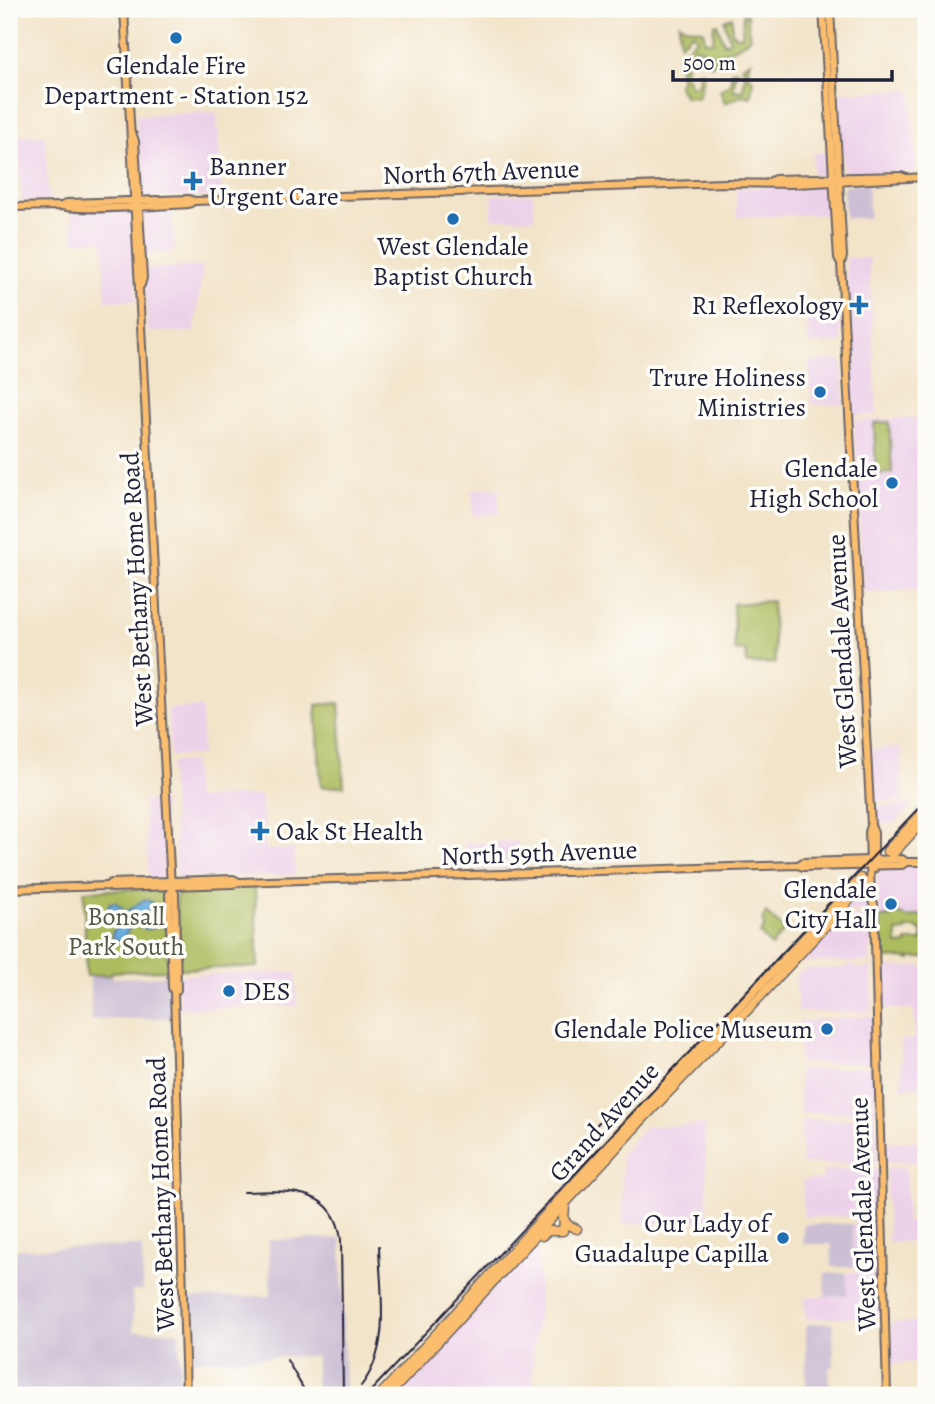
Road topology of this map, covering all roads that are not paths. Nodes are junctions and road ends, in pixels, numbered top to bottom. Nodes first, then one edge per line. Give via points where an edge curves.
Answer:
1 (124, 9) edge
2 (823, 9) edge
3 (830, 9) edge
4 (828, 96) junction
5 (836, 114) junction
6 (926, 177) edge
7 (837, 180) junction
8 (137, 204) junction
9 (9, 207) edge
10 (926, 809) edge
11 (926, 818) edge
12 (926, 862) edge
13 (872, 863) junction
14 (798, 865) junction
15 (847, 866) junction
16 (866, 880) junction
17 (171, 886) junction
18 (9, 889) edge
19 (874, 905) junction
20 (174, 974) junction
21 (568, 1202) junction
22 (563, 1217) junction
23 (577, 1229) dead end
24 (503, 1273) junction
25 (458, 1312) junction
26 (449, 1331) junction
27 (384, 1394) edge
28 (186, 1395) edge
29 (887, 1395) edge

1 - 8 main road, West Bethany Home Road
2 - 4 main road, West Glendale Avenue
3 - 5 main road, West Glendale Avenue
4 - 5 main road
4 - 7 main road, West Glendale Avenue
5 - 7 main road, West Glendale Avenue
6 - 7 main road, North 67th Avenue
7 - 8 main road, North 67th Avenue
7 - 13 main road, West Glendale Avenue
8 - 9 main road, North 67th Avenue
8 - 17 main road, West Bethany Home Road
10 - 11 highway via 889,853
12 - 13 main road, North 59th Avenue
13 - 14 main road, North 59th Avenue
13 - 15 main road, North 59th Avenue
13 - 16 main road, West Glendale Avenue
13 - 19 main road, West Glendale Avenue
14 - 15 main road, North 59th Avenue
14 - 17 main road, North 59th Avenue via 233,879
15 - 16 main road via 864,870
16 - 19 main road, West Glendale Avenue
16 - 21 highway, Grand Avenue
16 - 25 highway, Grand Avenue via 646,1106
17 - 18 main road, North 59th Avenue via 111,883
17 - 20 main road, West Bethany Home Road
17 - 20 main road, West Bethany Home Road
19 - 29 main road, West Glendale Avenue
20 - 28 main road, West Bethany Home Road
21 - 22 highway
21 - 24 highway, Grand Avenue
22 - 23 highway
22 - 24 highway via 563,1231 547,1232
24 - 26 highway, Grand Avenue
25 - 26 highway
25 - 27 highway, Grand Avenue
26 - 27 highway, Grand Avenue

